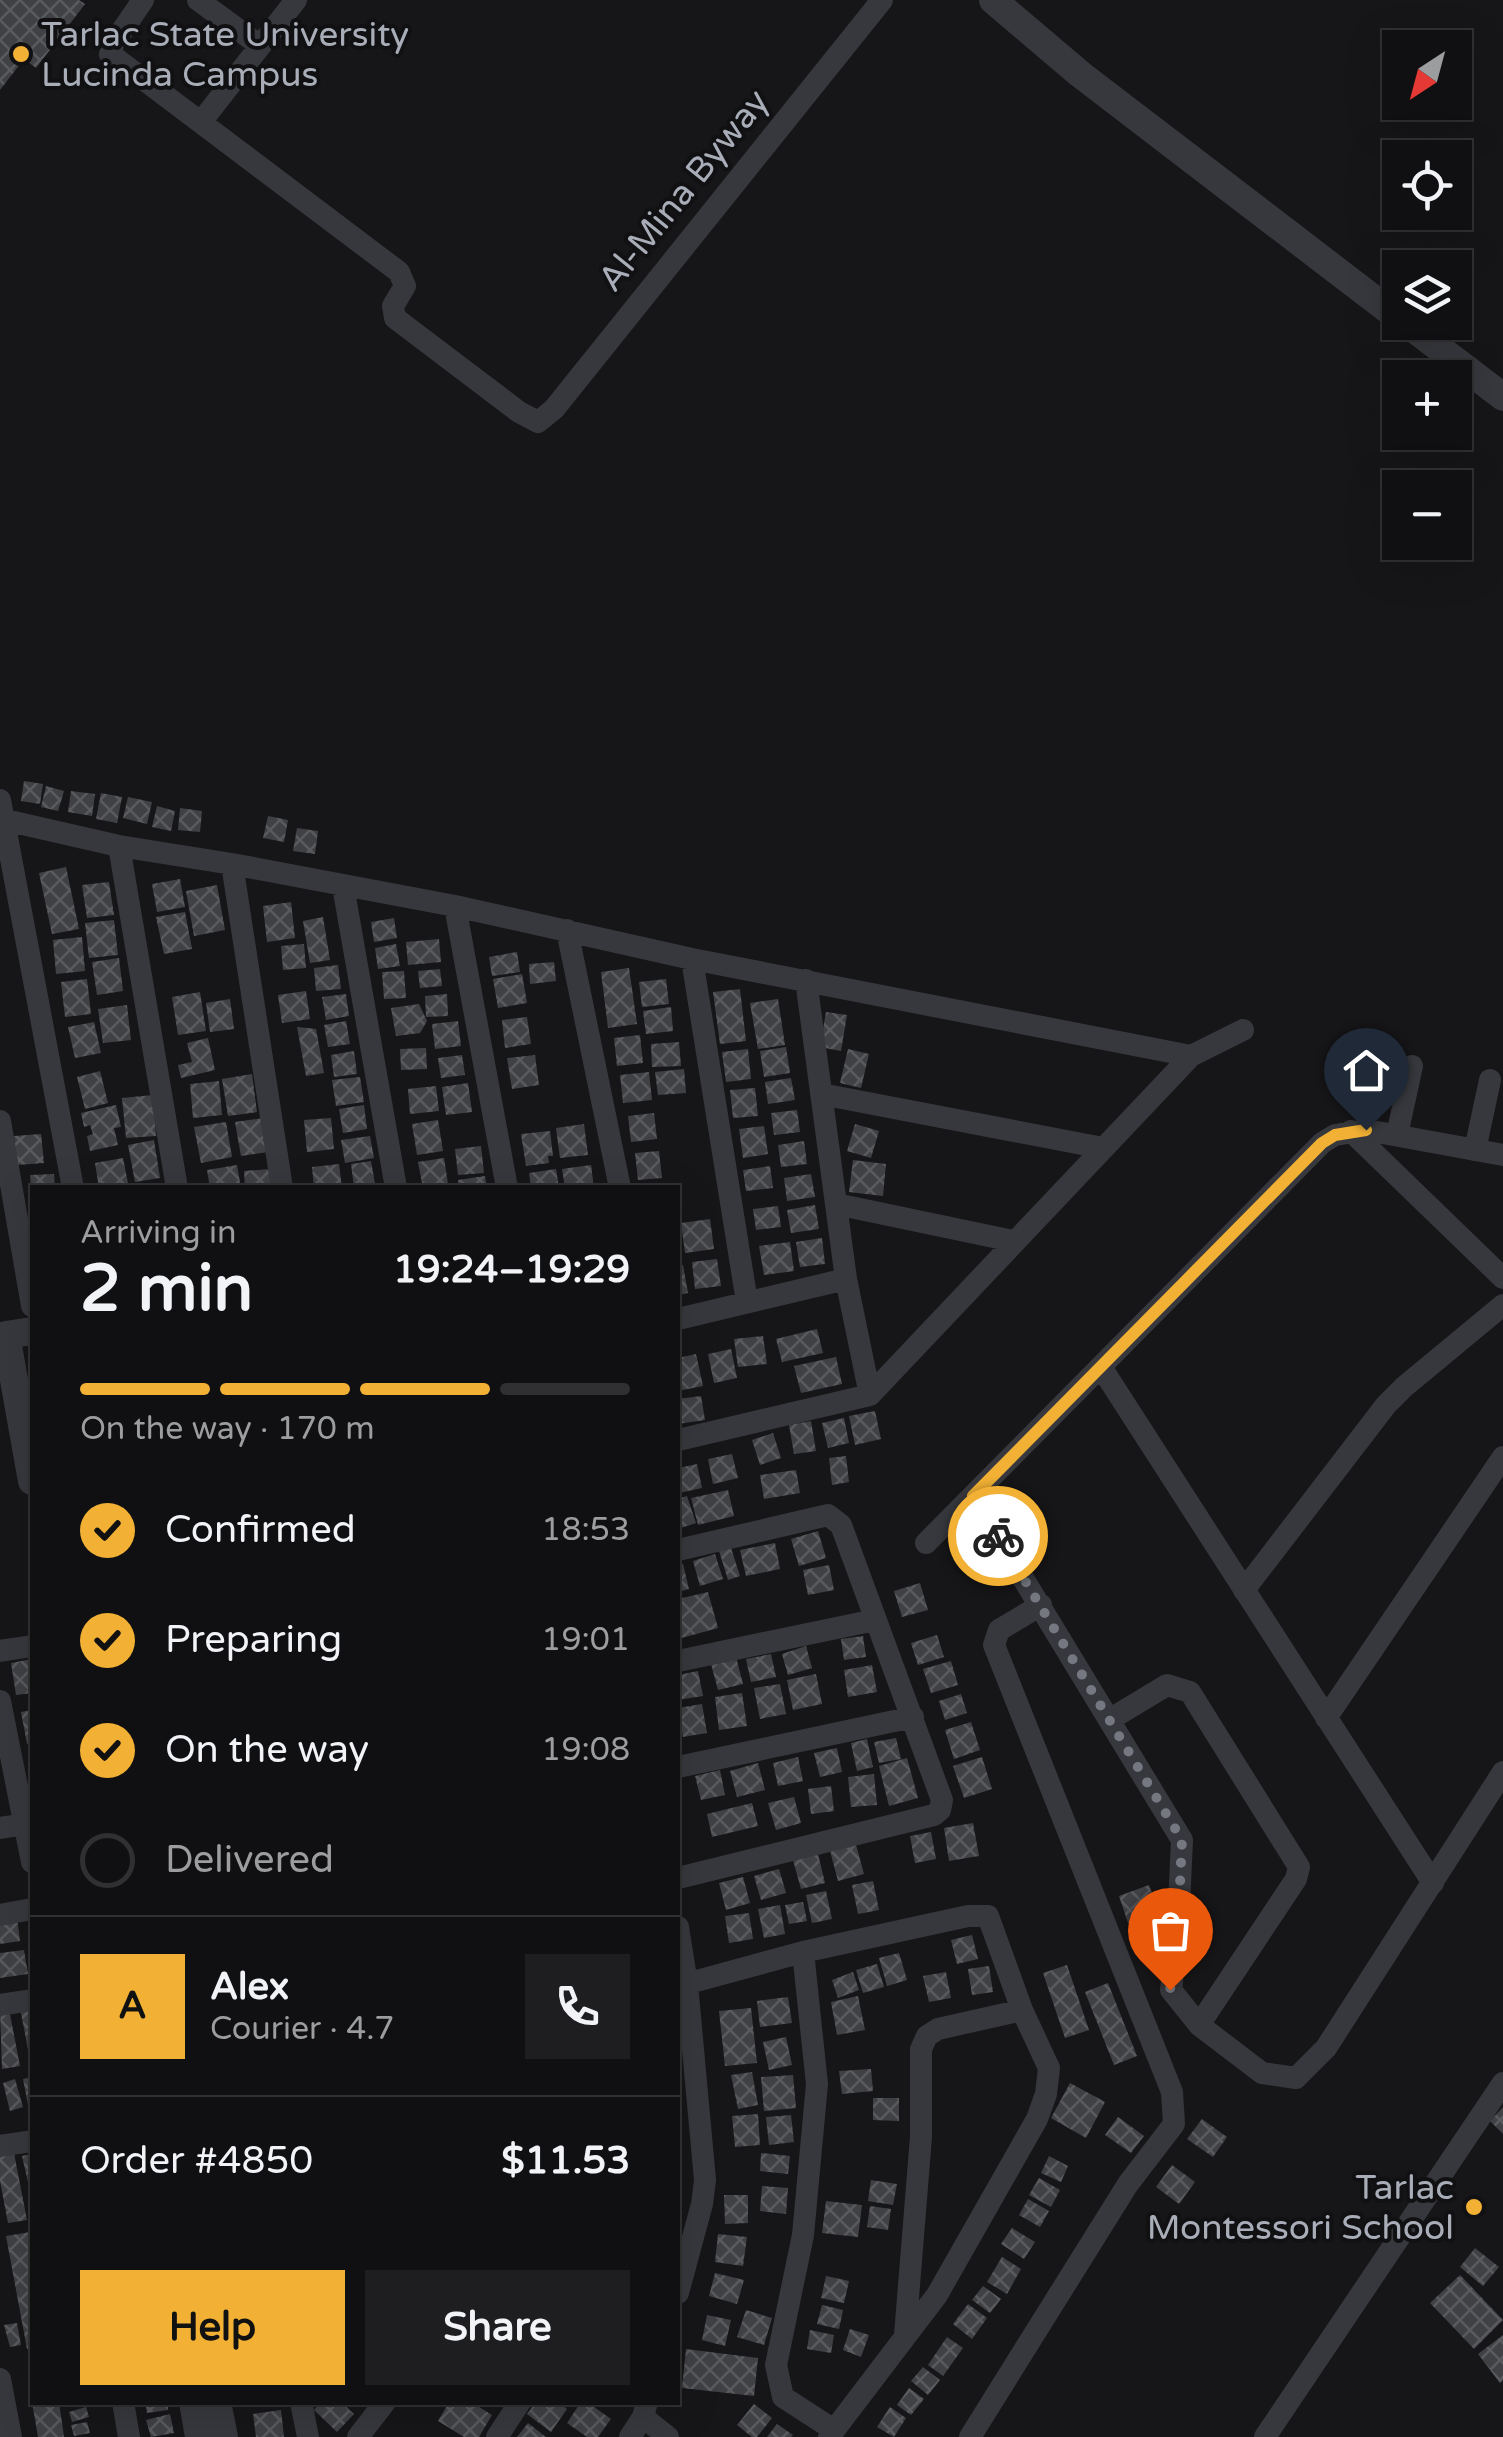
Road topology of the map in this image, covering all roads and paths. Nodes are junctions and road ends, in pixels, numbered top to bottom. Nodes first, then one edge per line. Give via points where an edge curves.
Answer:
1 (143, 0) edge
2 (198, 0) edge
3 (296, 0) edge
4 (882, 0) edge
5 (994, 0) edge
6 (259, 46) junction
7 (201, 122) junction
8 (1382, 306) edge
9 (1427, 340) edge
10 (1503, 397) edge
11 (2, 810) edge
12 (118, 846) junction
13 (232, 864) junction
14 (343, 886) junction
15 (455, 906) junction
16 (567, 930) junction
17 (692, 958) junction
18 (806, 980) junction
19 (1243, 1030) dead end
20 (1191, 1056) junction
21 (1412, 1066) dead end
22 (1490, 1080) dead end
23 (821, 1094) junction
24 (0, 1120) edge
25 (1351, 1131) junction
26 (1397, 1136) junction
27 (1103, 1148) junction
28 (1475, 1150) junction
29 (1503, 1155) edge
30 (72, 1185) edge
31 (176, 1185) edge
32 (282, 1185) edge
33 (395, 1185) edge
34 (506, 1185) edge
35 (619, 1185) edge
36 (836, 1204) junction
37 (1013, 1241) junction
38 (1503, 1278) edge
39 (846, 1279) junction
40 (30, 1294) edge
41 (747, 1302) junction
42 (1503, 1305) edge
43 (680, 1319) edge
44 (13, 1334) edge
45 (1100, 1367) junction
46 (870, 1395) junction
47 (680, 1440) edge
48 (1503, 1457) edge
49 (30, 1462) edge
50 (973, 1496) junction
51 (926, 1543) dead end
52 (680, 1550) edge
53 (1244, 1590) junction
54 (1042, 1605) junction
55 (876, 1620) junction
56 (30, 1646) edge
57 (0, 1651) edge
58 (680, 1661) edge
59 (0, 1701) edge
60 (913, 1717) junction
61 (1326, 1718) junction
62 (1109, 1720) junction
63 (4, 1744) edge
64 (680, 1768) edge
65 (1503, 1772) edge
66 (26, 1824) junction
67 (0, 1828) edge
68 (30, 1849) edge
69 (680, 1878) edge
70 (1432, 1883) junction
71 (30, 1909) edge
72 (0, 1915) edge
73 (804, 1952) junction
74 (680, 1956) edge
75 (682, 1985) edge
76 (1170, 1990) junction
77 (30, 2000) edge
78 (0, 2006) edge
79 (1138, 2009) junction
80 (1022, 2010) junction
81 (1200, 2026) junction
82 (1503, 2083) edge
83 (30, 2142) edge
84 (0, 2146) edge
85 (680, 2286) edge
86 (905, 2335) junction
87 (0, 2380) edge
88 (124, 2405) edge
89 (194, 2405) edge
90 (219, 2405) edge
91 (301, 2405) edge
92 (383, 2405) edge
93 (518, 2405) edge
94 (640, 2419) edge
95 (832, 2434) edge
96 (11, 2437) edge
97 (130, 2437) edge
98 (199, 2437) edge
99 (224, 2437) edge
100 (308, 2437) edge
101 (358, 2437) edge
102 (497, 2437) edge
103 (668, 2437) edge
104 (970, 2437) edge
105 (1265, 2437) edge

1 - 7 street via 110,54
2 - 6 street
3 - 6 street
4 - 7 street, Al-Mina Byway via 538,422 396,318 393,306 405,286 399,272
5 - 8 street
6 - 7 street
9 - 10 street
11 - 12 street
11 - 30 street
12 - 13 street
12 - 31 street
13 - 14 street
13 - 32 street
14 - 15 street
14 - 33 street
15 - 16 street
15 - 34 street
16 - 17 street
16 - 35 street
17 - 18 street
17 - 41 street
18 - 20 street
18 - 23 street
19 - 20 street
20 - 27 street
21 - 26 street
22 - 28 street
23 - 27 street
23 - 36 street
24 - 40 street
25 - 26 street
25 - 38 street
25 - 45 street via 1322,1143
26 - 28 street
27 - 37 street
28 - 29 street
36 - 37 street
36 - 39 street
37 - 46 street
39 - 41 street
39 - 46 street
41 - 43 street
42 - 53 street via 1404,1386
44 - 49 street
45 - 50 street
45 - 53 street
46 - 47 street
48 - 61 street
50 - 51 street
50 - 54 street
52 - 55 street via 828,1515 841,1525
53 - 61 street
54 - 62 street
54 - 79 street via 999,1630 994,1645
55 - 58 street
55 - 60 street
56 - 57 street
59 - 63 street
60 - 64 street
60 - 69 street via 940,1810
61 - 70 street
62 - 76 street via 1182,1840
62 - 81 street via 1167,1685 1190,1692 1299,1866
63 - 66 street
65 - 70 street
66 - 67 street
66 - 68 street
70 - 81 street via 1326,2048 1296,2078 1262,2073
71 - 72 street
73 - 75 street
73 - 80 street via 988,1916
73 - 95 street via 817,2084 803,2235 776,2365 784,2397
74 - 75 street
75 - 85 street via 705,2180
76 - 79 street
76 - 81 street
77 - 78 street
79 - 104 street via 1172,2092 1174,2124 1128,2184
80 - 86 street via 1048,2068 1042,2106 937,2296
80 - 86 street via 938,2029 922,2048
82 - 105 street
83 - 84 street
86 - 95 street
87 - 96 street
88 - 97 street
89 - 98 street
90 - 99 street
91 - 100 street
92 - 101 street
93 - 102 street
94 - 103 street

